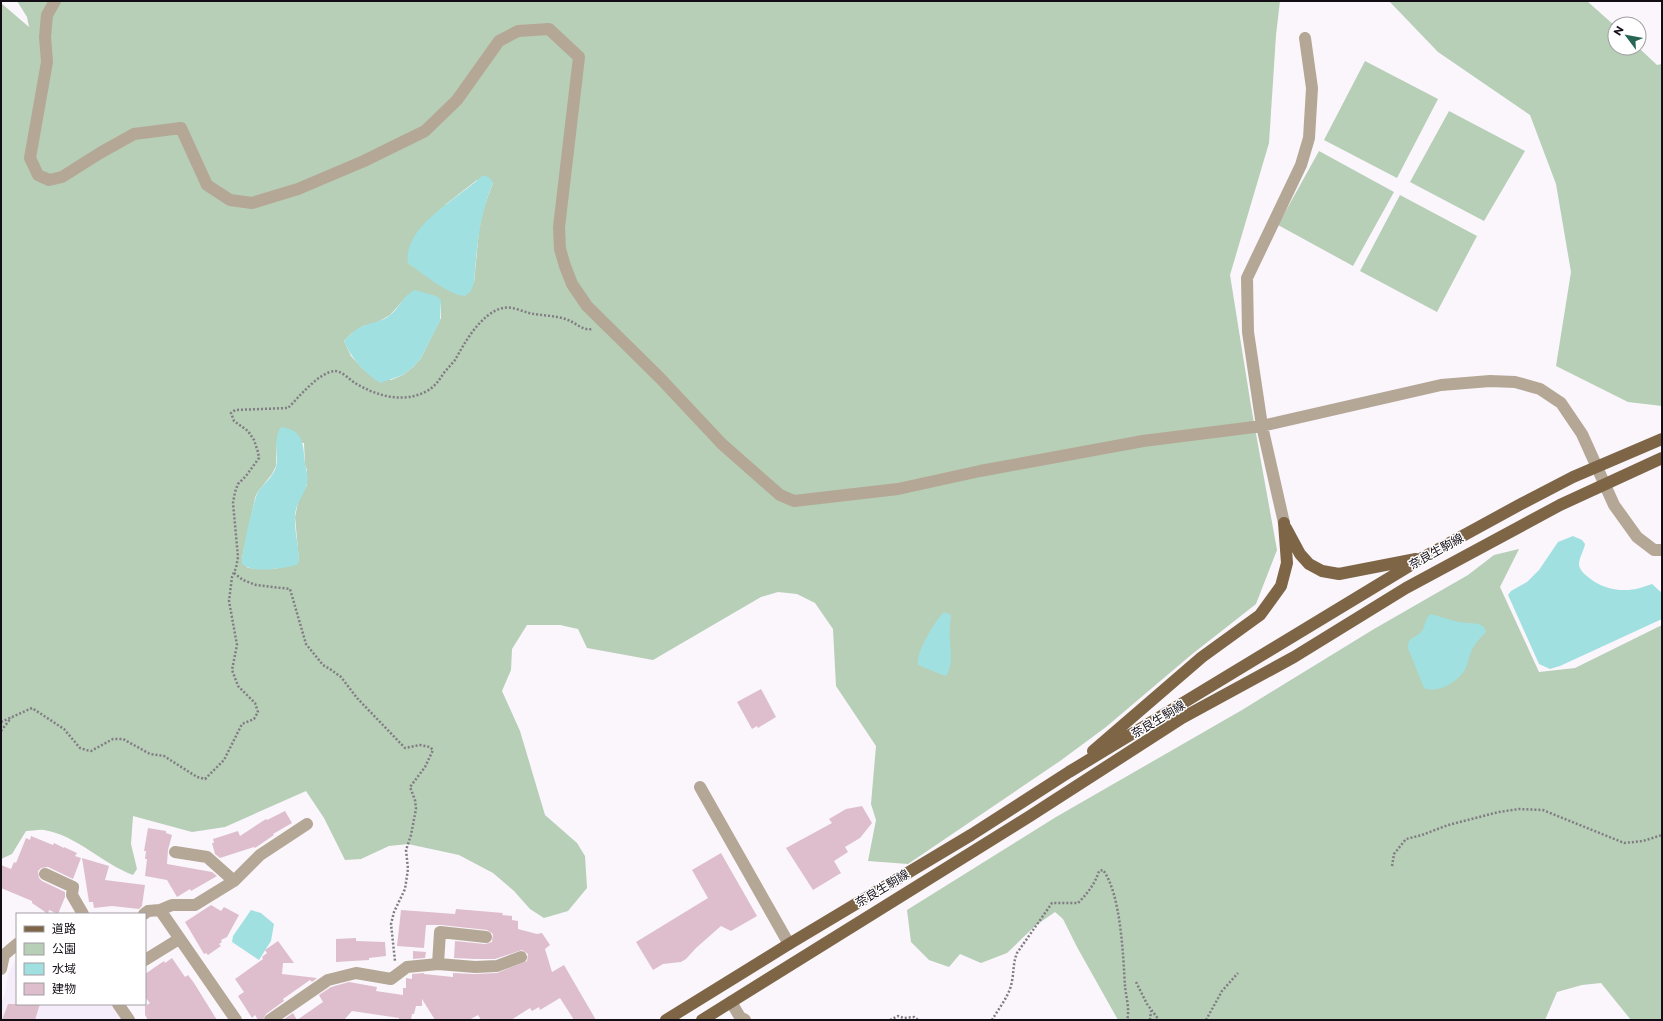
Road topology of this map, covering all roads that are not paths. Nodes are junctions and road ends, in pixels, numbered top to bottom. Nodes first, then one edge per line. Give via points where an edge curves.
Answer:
1 (55, 1) edge
2 (1305, 38) dead end
3 (1262, 426) junction
4 (1662, 439) edge
5 (1662, 458) edge
6 (1284, 523) junction
7 (1662, 550) edge
8 (1424, 557) junction
9 (1069, 772) junction
10 (700, 787) dead end
11 (307, 824) dead end
12 (176, 852) dead end
13 (45, 874) dead end
14 (234, 881) junction
15 (160, 910) junction
16 (82, 913) edge
17 (145, 913) edge
18 (486, 937) dead end
19 (179, 939) junction
20 (789, 944) junction
21 (16, 945) edge
22 (3, 954) edge
23 (521, 957) dead end
24 (146, 959) edge
25 (438, 964) junction
26 (1, 969) edge
27 (731, 1002) junction
28 (119, 1005) edge
29 (128, 1020) edge
30 (236, 1020) edge
31 (270, 1020) edge
32 (666, 1020) edge
33 (702, 1020) edge
34 (745, 1020) edge

1 - 3 street via 47,16 44,37 47,62 30,158 38,175 49,180 62,177 134,134 181,128 207,185 230,200 252,203 298,190 425,131 457,100 499,41 518,31 549,29 579,57 559,227 560,249 572,284 587,306 722,444 780,495 794,501 898,489 1143,441
2 - 3 street via 1312,88 1309,138 1301,166 1248,278 1248,332
3 - 6 street
3 - 7 street via 1441,385 1490,381 1515,382 1540,390 1560,403 1582,434 1614,504 1637,537 1654,550
4 - 8 main road, 奈良生駒線 via 1573,477
5 - 27 main road, 奈良生駒線 via 1560,505 1406,588 1294,657 1182,718
6 - 8 main road via 1300,554 1309,564 1322,571 1339,574
6 - 9 main road via 1287,563 1281,586 1260,615 1202,657
8 - 9 main road, 奈良生駒線
9 - 20 main road, 奈良生駒線 via 971,835
10 - 20 street
11 - 14 street via 260,855
12 - 14 street via 206,857
13 - 16 street via 73,887 72,895
14 - 15 street via 195,905 172,905
15 - 17 street
15 - 19 street
18 - 25 street via 440,932
19 - 24 street
19 - 30 street
20 - 32 main road, 奈良生駒線
21 - 22 street
22 - 26 street
23 - 25 street via 497,966 475,968
25 - 31 street via 406,967 391,979 356,973 328,980
27 - 33 main road, 奈良生駒線
27 - 34 street via 740,1017
28 - 29 street

